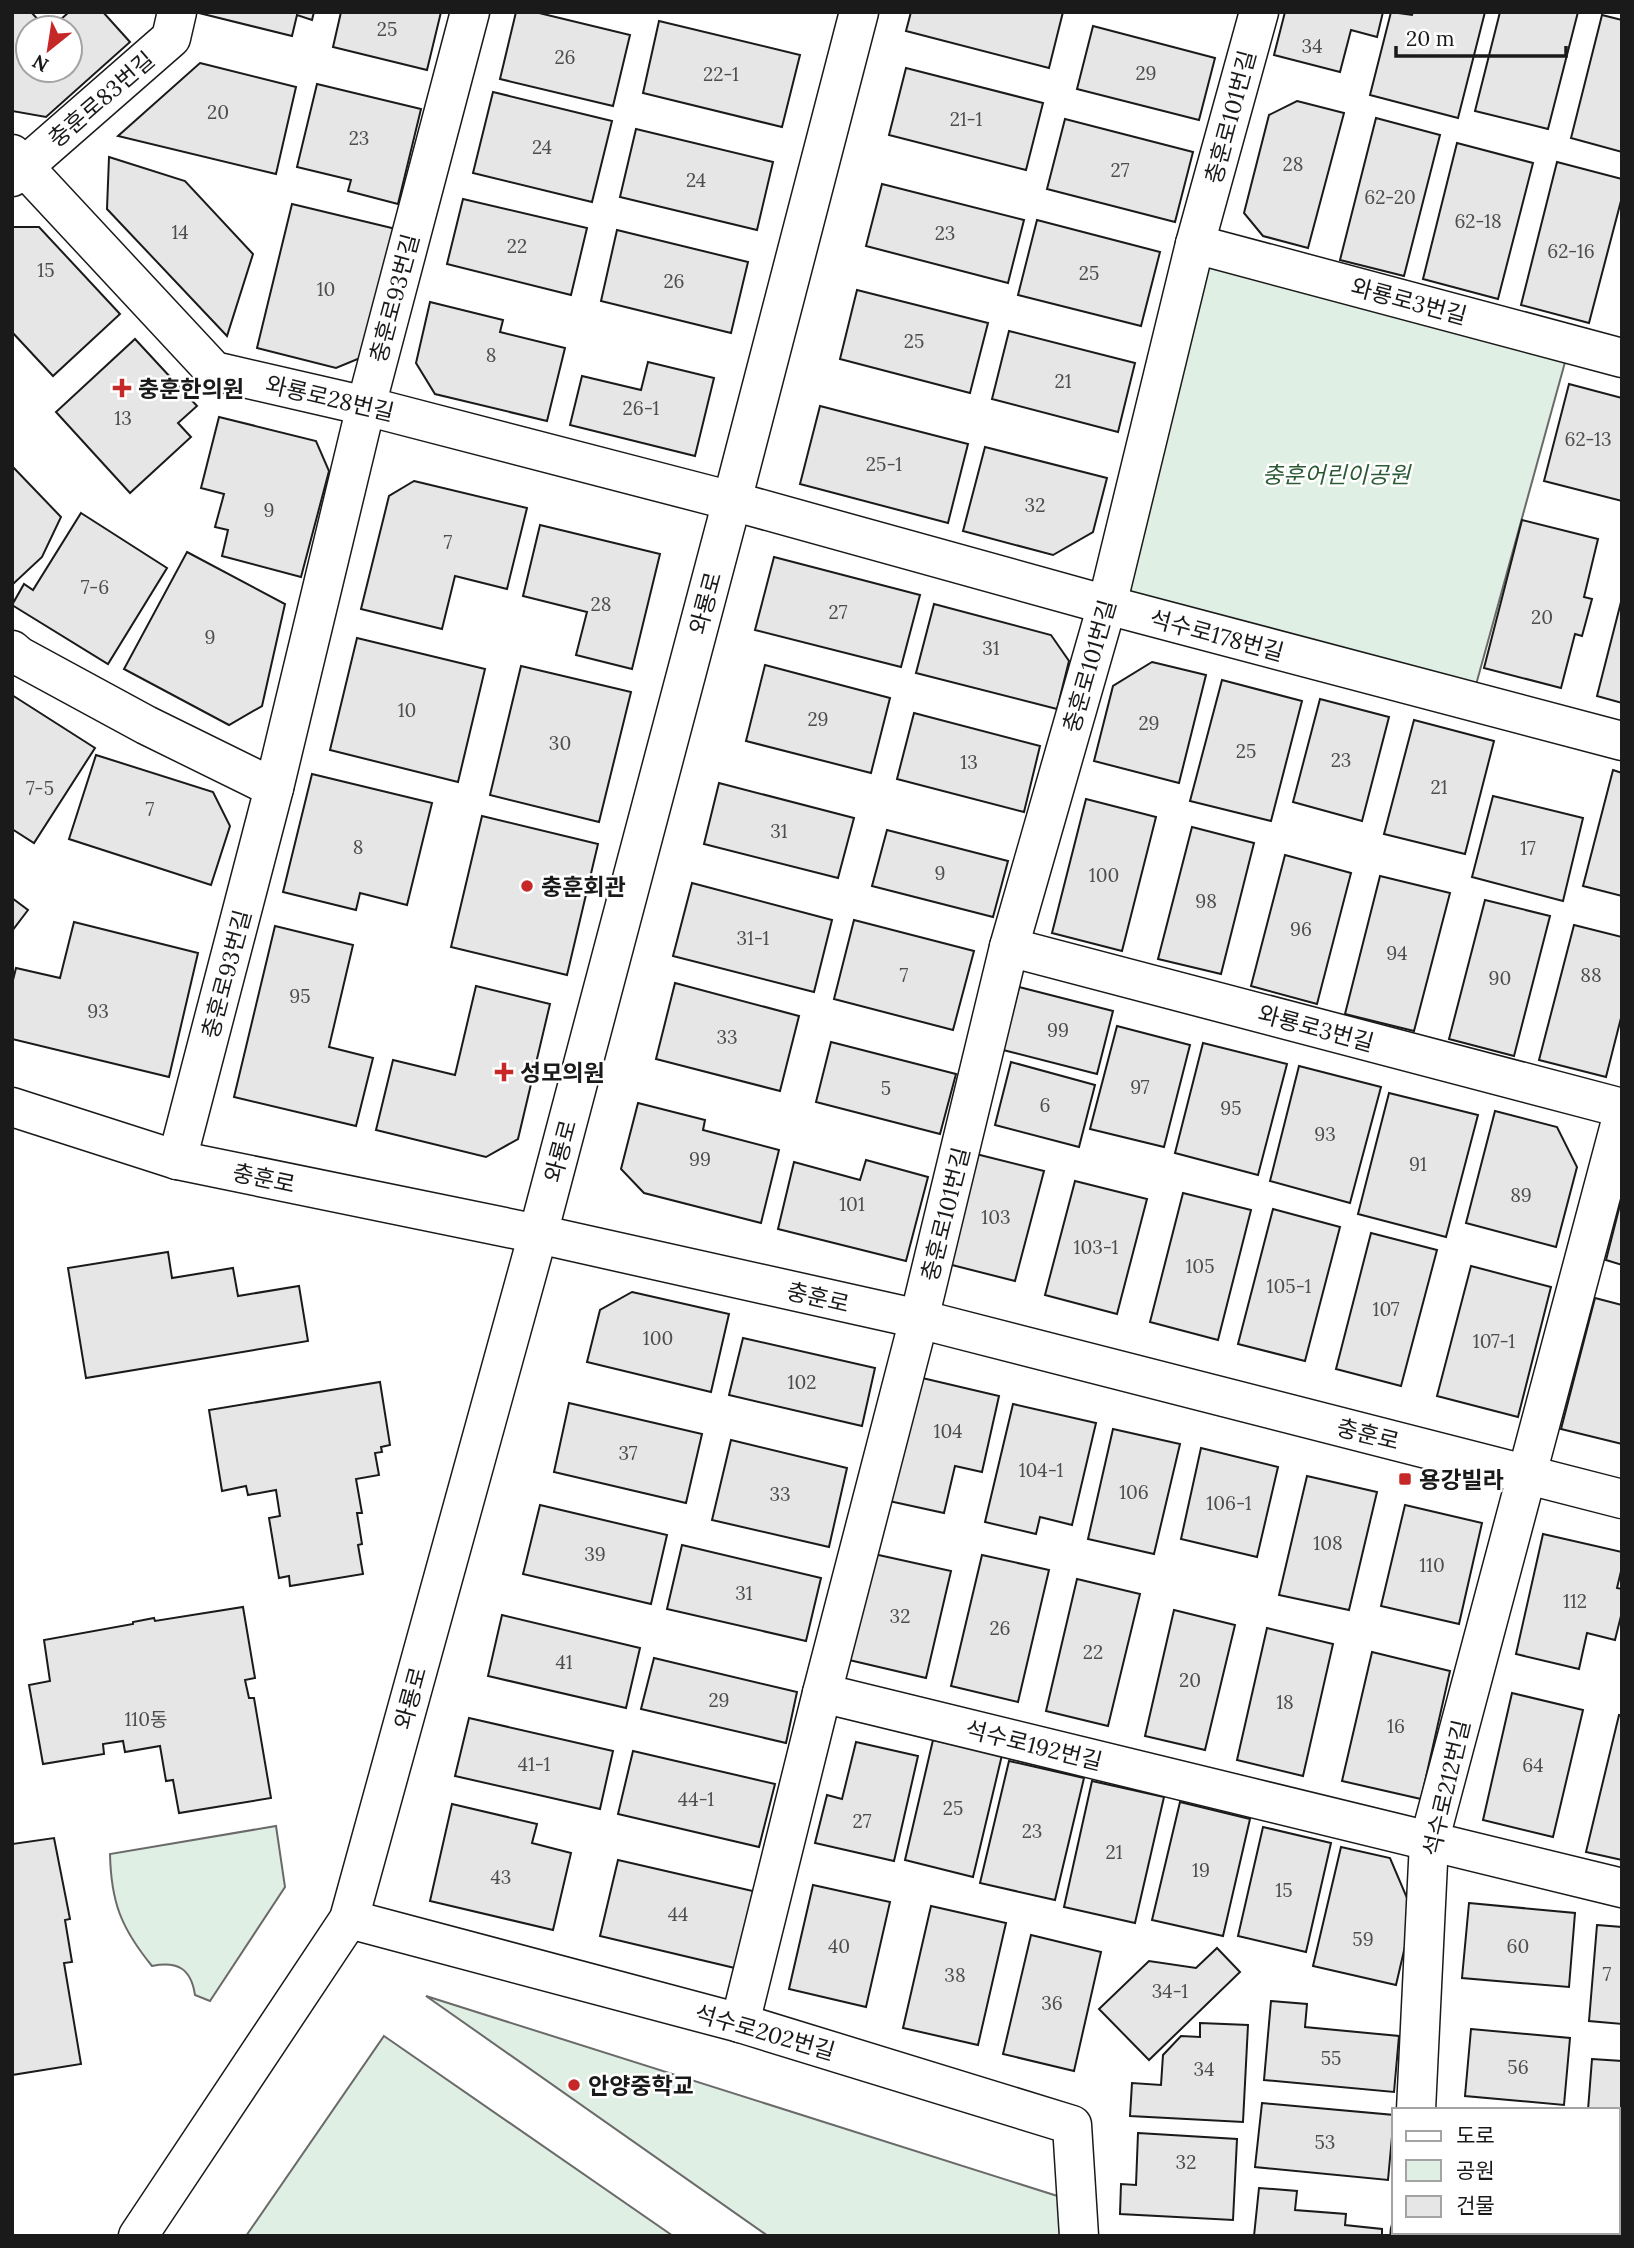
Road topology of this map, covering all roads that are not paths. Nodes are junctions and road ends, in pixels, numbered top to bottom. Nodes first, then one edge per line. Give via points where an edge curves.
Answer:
1 (177, 12) edge
2 (470, 12) edge
3 (859, 12) edge
4 (1258, 12) edge
5 (16, 166) edge
6 (1195, 244) junction
7 (1622, 358) edge
8 (366, 406) junction
9 (732, 501) junction
10 (1107, 605) junction
11 (12, 650) edge
12 (1622, 741) edge
13 (274, 788) junction
14 (1009, 947) junction
15 (12, 1108) edge
16 (1622, 1108) edge
17 (1622, 1117) edge
18 (177, 1160) junction
19 (538, 1234) junction
20 (919, 1319) junction
21 (1525, 1474) junction
22 (1622, 1499) edge
23 (822, 1693) junction
24 (1429, 1842) junction
25 (1622, 1888) edge
26 (349, 1919) junction
27 (740, 2024) junction
28 (1416, 2108) edge
29 (138, 2236) edge
30 (1079, 2236) edge

1 - 5 street, 충훈로83번길 via 171,38
2 - 8 street, 충훈로93번길
3 - 9 street, 와룡로
4 - 6 street, 충훈로101번길
5 - 8 street, 와룡로28번길 via 214,371
6 - 7 street, 와룡로3번길
6 - 10 street, 충훈로101번길
8 - 9 street, 와룡로28번길
8 - 13 street, 충훈로93번길
9 - 10 street, 석수로178번길
9 - 19 street, 와룡로
10 - 12 street, 석수로178번길
10 - 14 street, 충훈로101번길
11 - 13 street via 146,725
13 - 18 street, 충훈로93번길
14 - 16 street, 와룡로3번길
14 - 20 street, 충훈로101번길
15 - 18 street, 충훈로
17 - 21 street, 석수로212번길
18 - 19 street, 충훈로
19 - 20 street, 충훈로
19 - 26 street, 와룡로
20 - 21 street, 충훈로
20 - 23 street
21 - 22 street, 충훈로
21 - 24 street, 석수로212번길
23 - 24 street, 석수로192번길
23 - 27 street
24 - 25 street, 석수로192번길
24 - 28 street, 석수로212번길
26 - 27 street, 석수로202번길
26 - 29 street, 와룡로
27 - 30 street, 석수로202번길 via 1072,2125

